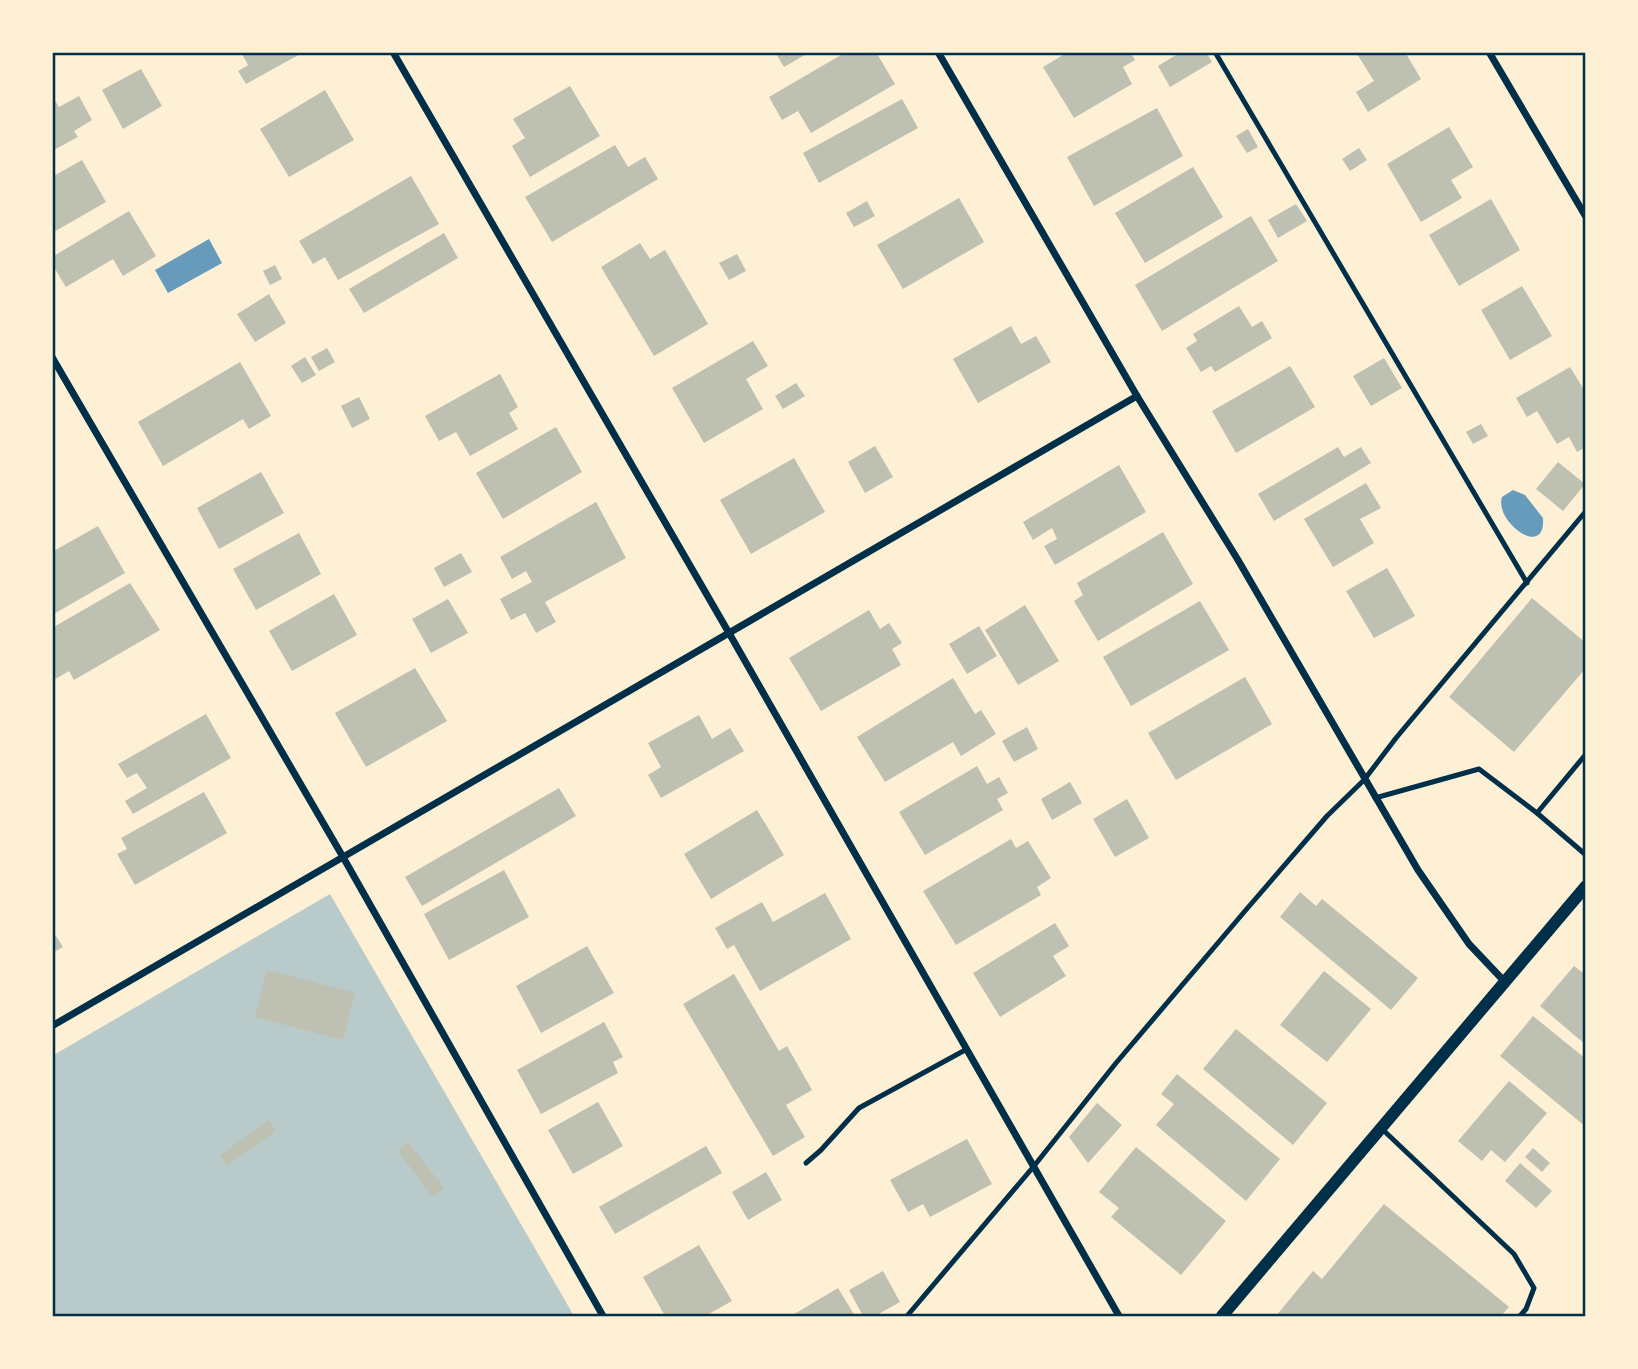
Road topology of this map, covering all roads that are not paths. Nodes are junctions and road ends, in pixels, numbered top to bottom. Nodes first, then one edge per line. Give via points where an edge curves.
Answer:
1 (393, 52) edge
2 (938, 52) edge
3 (1215, 52) edge
4 (1489, 52) edge
5 (1586, 217) edge
6 (52, 357) edge
7 (1137, 396) junction
8 (1586, 511) edge
9 (1527, 583) junction
10 (729, 633) junction
11 (1586, 754) edge
12 (1364, 780) junction
13 (1375, 798) junction
14 (1537, 813) junction
15 (1586, 855) edge
16 (343, 857) junction
17 (1586, 886) edge
18 (1505, 982) junction
19 (52, 1026) edge
20 (967, 1049) junction
21 (1381, 1128) junction
22 (806, 1163) dead end
23 (1034, 1166) junction
24 (604, 1317) edge
25 (907, 1317) edge
26 (1119, 1317) edge
27 (1222, 1317) edge
28 (1520, 1317) edge

1 - 10 street
2 - 7 street
3 - 9 lane
4 - 5 street
6 - 16 street
7 - 10 street
7 - 12 street
8 - 9 lane
9 - 12 lane
10 - 16 street
10 - 20 street
11 - 14 lane
12 - 13 street
12 - 23 lane via 1237,921
13 - 14 lane via 1479,769
13 - 18 street via 1446,913
14 - 15 lane
16 - 19 street
16 - 24 street
17 - 18 street
18 - 21 street
20 - 22 lane via 859,1108
20 - 23 street
21 - 27 street
21 - 28 lane via 1514,1254 1534,1288
23 - 25 lane
23 - 26 street

